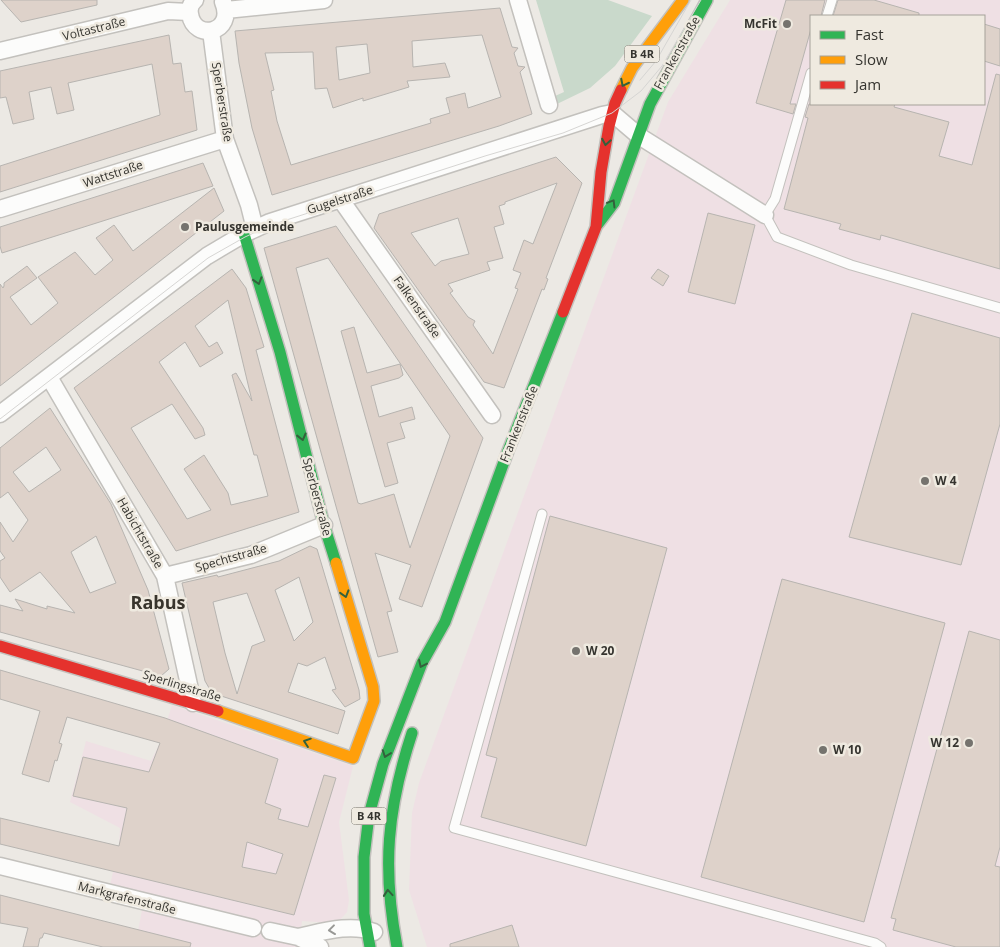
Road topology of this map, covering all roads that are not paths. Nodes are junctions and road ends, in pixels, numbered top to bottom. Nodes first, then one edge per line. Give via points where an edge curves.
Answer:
1 (324, 0) edge
2 (518, 0) edge
3 (682, 0) edge
4 (707, 0) edge
5 (832, 0) edge
6 (224, 5) edge
7 (192, 6) edge
8 (828, 15) edge
9 (696, 19) junction
10 (211, 31) junction
11 (0, 51) edge
12 (810, 76) edge
13 (549, 105) dead end
14 (612, 113) junction
15 (639, 136) junction
16 (226, 139) junction
17 (341, 200) junction
18 (0, 209) edge
19 (765, 215) junction
20 (596, 227) junction
21 (249, 231) junction
22 (1000, 308) edge
23 (49, 377) junction
24 (0, 414) edge
25 (492, 415) dead end
26 (542, 514) dead end
27 (324, 525) junction
28 (165, 576) junction
29 (445, 622) junction
30 (0, 646) edge
31 (438, 658) dead end
32 (193, 703) junction
33 (416, 720) dead end
34 (353, 758) joint
35 (0, 866) edge
36 (253, 928) dead end
37 (366, 929) junction
38 (270, 931) dead end
39 (296, 942) edge
40 (392, 945) edge
41 (320, 947) edge
42 (370, 947) edge
43 (881, 947) edge

1 - 6 street
2 - 13 street
3 - 9 street
3 -> 14 main road, Frankenstraße / B 4R via 632,68
4 - 9 main road, Frankenstraße / B 4R
5 - 8 lane
6 - 10 street via 225,20
7 - 10 street, Voltastraße via 192,22 198,28
7 - 11 street, Voltastraße
9 - 15 main road, Frankenstraße / B 4R via 657,90
10 - 16 street, Sperberstraße
12 - 19 lane via 775,199
14 - 15 street
14 - 17 street, Gugelstraße
14 -> 20 main road, Frankenstraße / B 4R via 602,164
15 - 19 street
20 -> 15 main road, Frankenstraße / B 4R via 614,203
16 - 18 street, Wattstraße
16 - 21 street, Sperberstraße via 249,205
17 - 21 street, Gugelstraße
17 - 25 street, Falkenstraße
19 - 22 lane via 776,237 851,265
20 - 29 main road, Frankenstraße / B 4R
21 - 23 street, Gugelstraße via 207,256
21 -> 27 main road, Sperberstraße
23 - 24 street, Gugelstraße
23 - 28 street, Habichtstraße
26 - 43 lane via 454,828
27 - 28 street, Spechtstraße via 251,555
27 -> 34 main road, Sperberstraße via 373,688 374,701
28 - 32 street, Habichtstraße
29 - 31 main road, Frankenstraße / B 4R
29 -> 37 main road, Frankenstraße / B 4R via 420,670 375,788 364,857
30 - 32 main road, Sperlingstraße
34 -> 32 main road, Sperlingstraße
40 -> 33 main road, B 4R via 387,846 396,782
35 - 36 street, Markgrafenstraße
37 -> 39 street via 338,929
37 - 40 street
37 - 42 main road, B 4R
38 - 39 street
39 - 41 street

